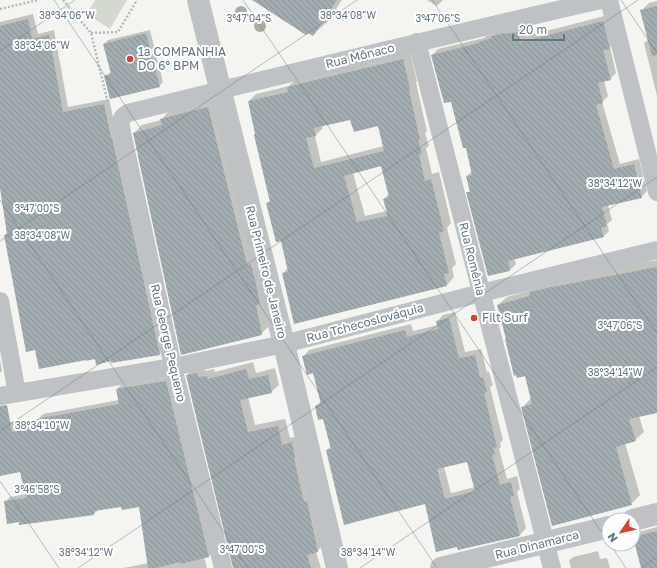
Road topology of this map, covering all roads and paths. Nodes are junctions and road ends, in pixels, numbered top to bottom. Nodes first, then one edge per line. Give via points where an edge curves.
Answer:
1 (38, 0) edge
2 (63, 0) edge
3 (137, 0) edge
4 (198, 0) edge
5 (601, 0) edge
6 (609, 0) edge
7 (0, 9) edge
8 (91, 33) junction
9 (416, 42) junction
10 (220, 91) junction
11 (108, 103) dead end
12 (122, 118) joint
13 (657, 192) edge
14 (657, 250) edge
15 (481, 293) junction
16 (0, 302) edge
17 (284, 344) junction
18 (173, 367) junction
19 (8, 394) edge
20 (657, 514) edge
21 (641, 518) edge
22 (601, 529) edge
23 (546, 543) junction
24 (223, 568) edge
25 (337, 568) edge
26 (441, 568) edge
27 (552, 568) edge

1 - 7 path
2 - 8 path
3 - 8 path via 118,32
4 - 10 street, Rua Primeiro de Janeiro
5 - 9 street, Rua Mônaco
6 - 13 street
8 - 11 path
9 - 10 street, Rua Mônaco
9 - 15 street, Rua Romênia
10 - 12 street, Rua Mônaco via 128,113
10 - 17 street, Rua Primeiro de Janeiro
12 - 18 street, Rua George Pequeno via 121,128
14 - 15 street, Rua Tchecoslováquia
15 - 17 street, Rua Tchecoslováquia
15 - 23 street, Rua Romênia
16 - 19 street
17 - 18 street, Rua Tchecoslováquia
17 - 25 street, Rua Primeiro de Janeiro
18 - 19 street, Rua Tchecoslováquia
18 - 24 street, Rua George Pequeno
20 - 21 street
22 - 23 street, Rua Dinamarca
23 - 26 street, Rua Dinamarca
23 - 27 street, Rua Romênia

